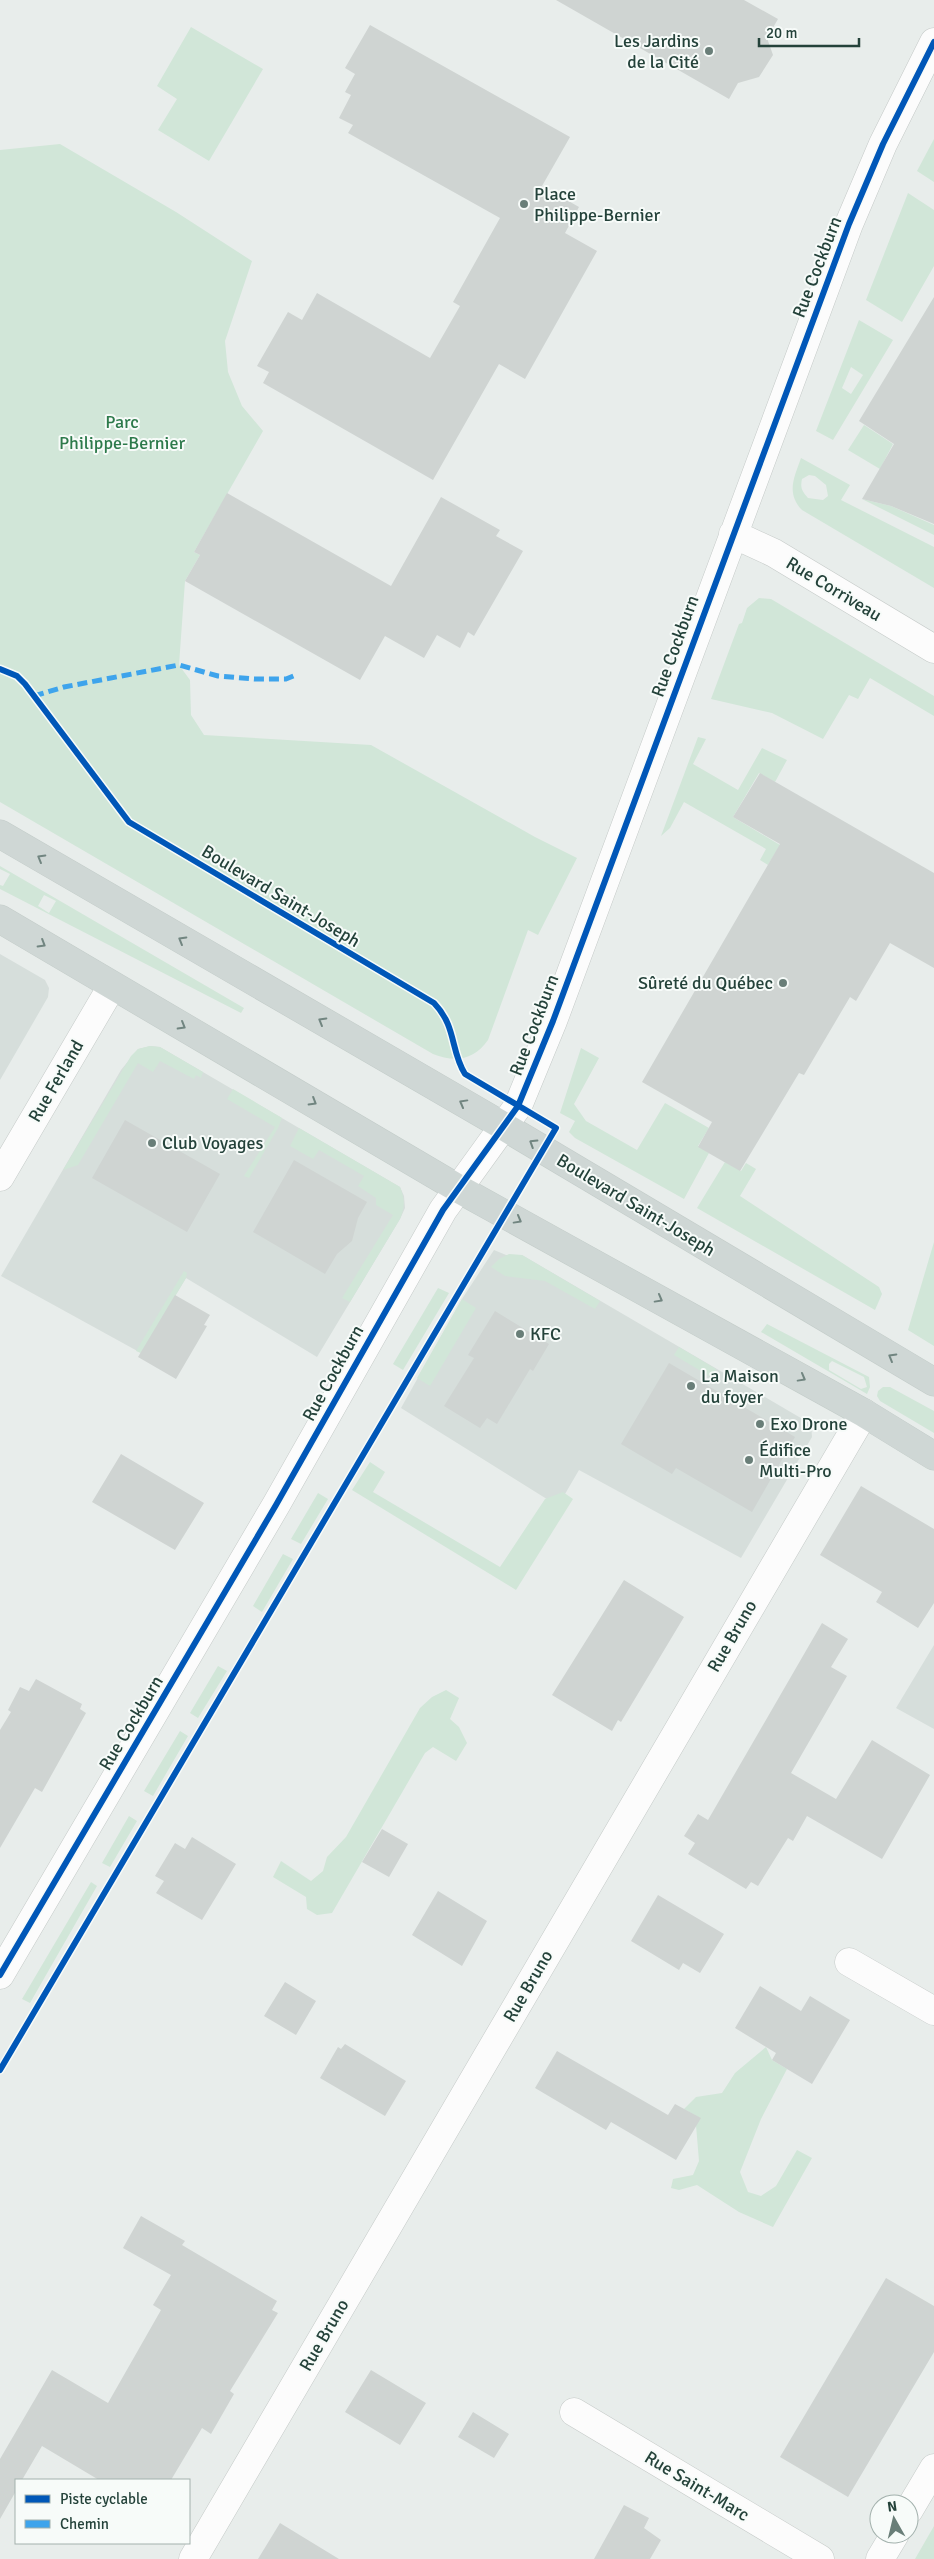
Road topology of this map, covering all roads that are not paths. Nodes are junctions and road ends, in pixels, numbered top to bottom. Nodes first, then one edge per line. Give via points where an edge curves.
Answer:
1 (934, 42) edge
2 (733, 534) junction
3 (934, 649) edge
4 (0, 834) edge
5 (0, 919) edge
6 (112, 986) junction
7 (505, 1127) junction
8 (0, 1177) edge
9 (459, 1190) junction
10 (934, 1382) edge
11 (864, 1413) junction
12 (934, 1456) edge
13 (849, 1962) dead end
14 (0, 1974) edge
15 (934, 2011) edge
16 (574, 2412) dead end
17 (934, 2468) edge
18 (919, 2494) edge
19 (889, 2544) edge
20 (193, 2559) edge
21 (820, 2559) edge
22 (880, 2559) edge

1 - 2 street, Rue Cockburn via 883,144 848,224
2 - 3 street, Rue Corriveau via 774,553
2 - 7 street, Rue Cockburn via 553,1021 518,1106
7 -> 4 main road, Boulevard Saint-Joseph
5 -> 6 main road
6 - 8 street, Rue Ferland
6 -> 9 main road
7 - 9 street, Rue Cockburn
10 -> 7 main road, Boulevard Saint-Joseph
9 -> 11 main road
9 - 14 street, Rue Cockburn via 443,1210 271,1514
11 - 12 main road
11 - 20 street, Rue Bruno
13 - 15 street
16 - 21 street, Rue Saint-Marc
17 - 18 street
19 - 22 street

